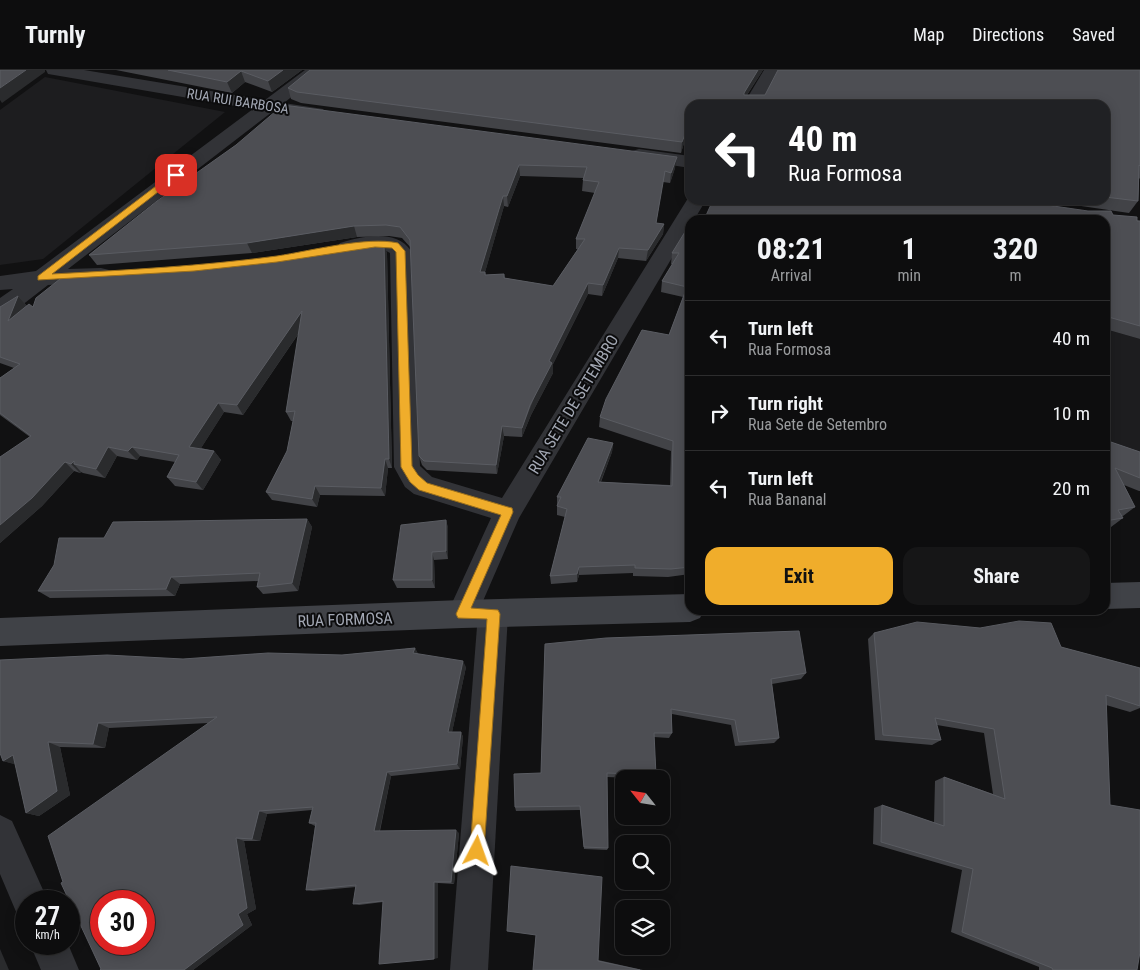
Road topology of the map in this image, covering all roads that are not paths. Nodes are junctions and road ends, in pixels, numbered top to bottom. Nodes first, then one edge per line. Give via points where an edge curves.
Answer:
1 (54, 70) edge
2 (316, 70) edge
3 (772, 70) edge
4 (79, 72) edge
5 (755, 100) edge
6 (266, 106) junction
7 (334, 115) edge
8 (621, 153) edge
9 (685, 161) edge
10 (685, 218) edge
11 (326, 251) edge
12 (126, 274) edge
13 (41, 278) junction
14 (0, 283) edge
15 (0, 310) edge
16 (508, 512) junction
17 (1140, 595) edge
18 (1110, 596) edge
19 (685, 608) edge
20 (478, 614) junction
21 (0, 632) edge
22 (0, 833) edge
23 (25, 890) edge
24 (54, 955) edge
25 (60, 970) edge
26 (469, 970) edge

1 - 4 street, RUA RUI BARBOSA
2 - 6 street
3 - 5 street
4 - 6 street, RUA RUI BARBOSA
6 - 7 street, RUA RUI BARBOSA
6 - 13 street
8 - 9 street
10 - 16 street, RUA SETE DE SETEMBRO
11 - 16 street via 385,243 395,245 400,251 407,467 423,486
12 - 13 street
13 - 14 street
13 - 15 street
16 - 20 street, RUA SETE DE SETEMBRO
17 - 18 street
19 - 20 street, RUA FORMOSA
20 - 21 street, RUA FORMOSA
20 - 26 street, RUA SETE DE SETEMBRO
22 - 23 street
24 - 25 street

